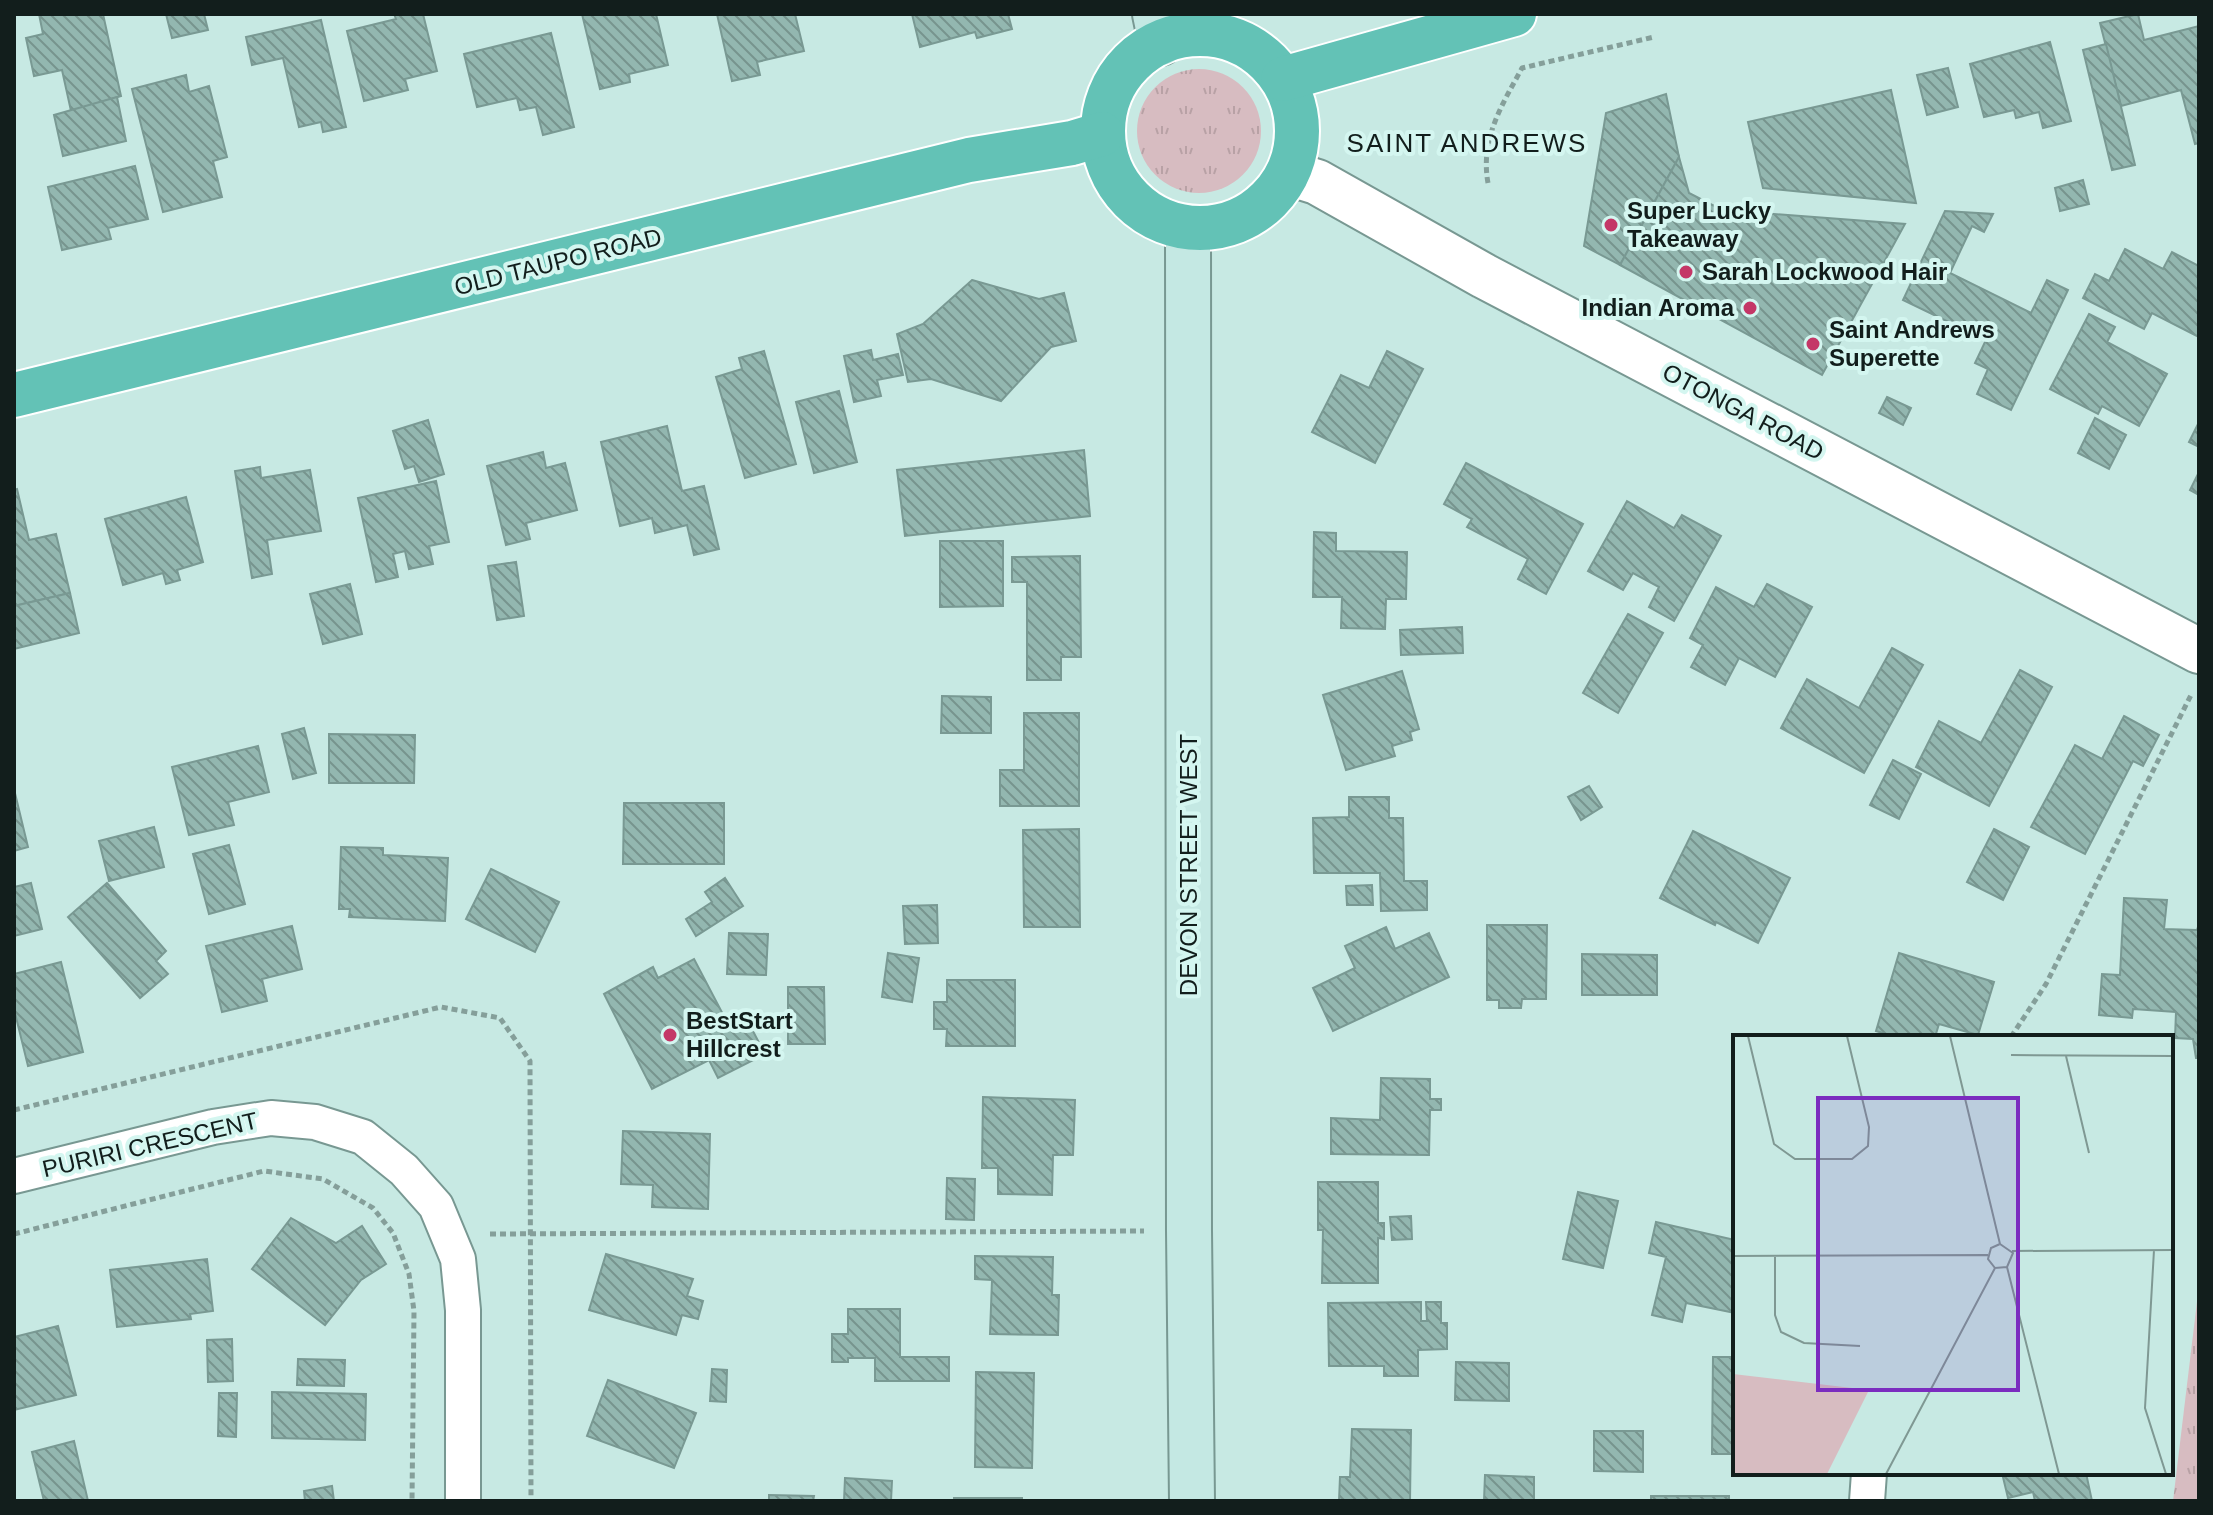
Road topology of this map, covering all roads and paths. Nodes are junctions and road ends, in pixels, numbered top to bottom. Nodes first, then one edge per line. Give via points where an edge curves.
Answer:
1 (1514, 14) edge
2 (1158, 28) edge
3 (1654, 37) dead end
4 (1283, 79) junction
5 (1102, 134) junction
6 (1288, 173) junction
7 (1488, 183) dead end
8 (1188, 228) junction
9 (14, 395) edge
10 (2196, 672) edge
11 (2012, 1035) edge
12 (14, 1110) edge
13 (14, 1176) edge
14 (1189, 1231) junction
15 (14, 1234) edge
16 (530, 1234) junction
17 (448, 1235) junction
18 (1869, 1475) edge
19 (412, 1501) edge
20 (463, 1501) edge
21 (531, 1501) edge
22 (1192, 1501) edge
23 (1867, 1501) edge

1 - 4 highway
2 - 4 highway via 1174,37 1204,32 1235,39 1262,55
2 - 5 highway via 1113,87
3 - 7 path via 1522,68 1490,130
4 - 6 highway via 1297,125
5 - 8 highway via 1107,162 1120,187 1162,221
5 - 9 highway, OLD TAUPO ROAD via 969,160
6 - 8 highway via 1271,198 1247,216 1219,226
6 - 10 street, OTONGA ROAD via 1317,182
8 - 14 main road, DEVON STREET WEST
10 - 11 path via 2046,984
12 - 16 path via 441,1007 500,1018 530,1061
13 - 17 street, PURIRI CRESCENT via 213,1127 271,1118 315,1122 363,1137 404,1170 436,1206
14 - 16 path
14 - 22 main road, DEVON STREET WEST
15 - 19 path via 264,1171 323,1179 373,1208 393,1233 409,1274 414,1311
16 - 17 path
16 - 21 path
17 - 20 street, PURIRI CRESCENT via 458,1259 463,1310
18 - 23 street

